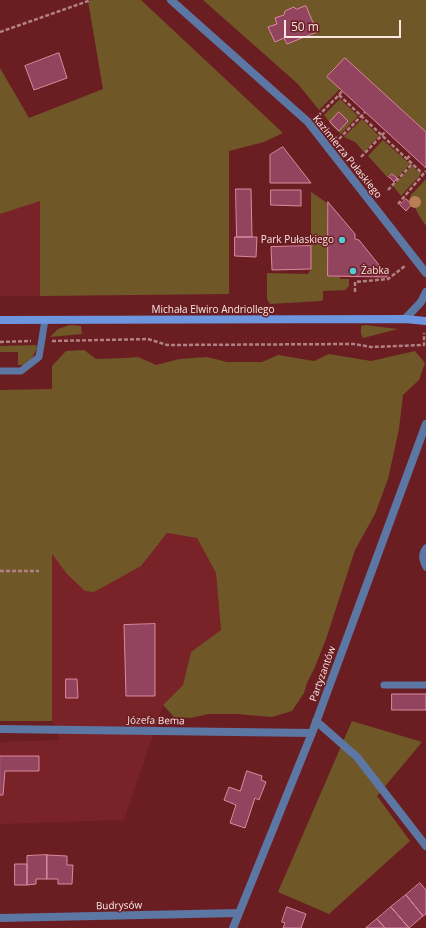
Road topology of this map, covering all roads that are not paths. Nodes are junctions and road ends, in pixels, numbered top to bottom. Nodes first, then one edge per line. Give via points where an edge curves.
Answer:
1 (171, 0) edge
2 (426, 273) edge
3 (426, 292) edge
4 (405, 319) junction
5 (0, 320) edge
6 (45, 320) junction
7 (426, 321) edge
8 (0, 371) edge
9 (426, 424) edge
10 (426, 548) edge
11 (426, 567) edge
12 (384, 685) dead end
13 (426, 685) edge
14 (316, 721) junction
15 (0, 729) edge
16 (312, 733) junction
17 (426, 846) edge
18 (238, 914) junction
19 (0, 918) edge
20 (233, 928) edge

1 - 2 street, Kazimierza Pułaskiego via 308,122
3 - 4 street
4 - 6 street, Michała Elwiro Andriollego
4 - 7 street, Michała Elwiro Andriollego
5 - 6 street, Michała Elwiro Andriollego
6 - 8 lane via 39,357 21,371
9 - 14 street, Partyzantów
10 - 11 lane via 422,555
12 - 13 lane
14 - 16 street, Partyzantów
14 - 17 street via 357,758
15 - 16 street, Józefa Bema
16 - 18 street, Partyzantów
18 - 19 street, Budrysów
18 - 20 street, Partyzantów

